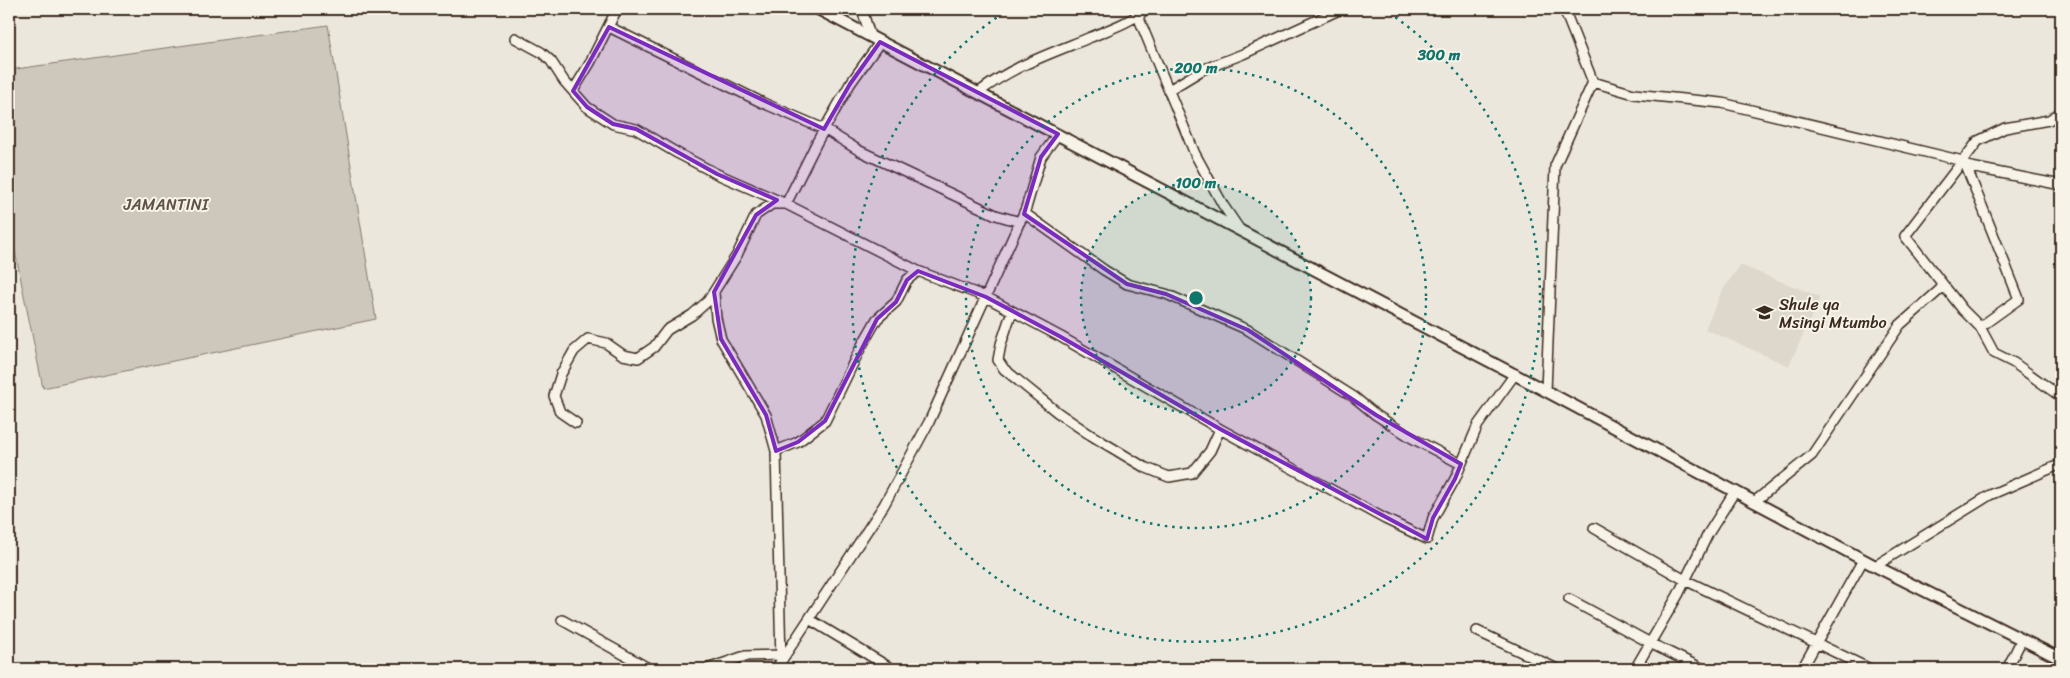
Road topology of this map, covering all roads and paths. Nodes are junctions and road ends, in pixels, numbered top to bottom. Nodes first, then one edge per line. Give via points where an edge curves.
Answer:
1 (617, 9) edge
2 (818, 9) edge
3 (862, 9) edge
4 (1146, 9) edge
5 (1341, 9) edge
6 (1564, 9) edge
7 (1137, 12) edge
8 (610, 27) junction
9 (870, 36) junction
10 (515, 38) dead end
11 (880, 42) junction
12 (1594, 82) junction
13 (1169, 90) junction
14 (573, 91) junction
15 (978, 93) junction
16 (2061, 112) edge
17 (824, 129) junction
18 (1058, 134) junction
19 (1965, 164) junction
20 (2061, 185) edge
21 (786, 204) junction
22 (1024, 214) junction
23 (1020, 222) junction
24 (1240, 230) junction
25 (918, 270) junction
26 (1944, 286) junction
27 (714, 292) junction
28 (986, 297) junction
29 (1012, 311) junction
30 (1980, 327) junction
31 (1515, 374) junction
32 (1546, 391) junction
33 (2061, 397) edge
34 (576, 423) dead end
35 (1220, 429) junction
36 (776, 451) junction
37 (1461, 464) junction
38 (2061, 464) edge
39 (1735, 491) junction
40 (1754, 502) junction
41 (1594, 528) dead end
42 (1863, 560) junction
43 (1875, 566) junction
44 (1685, 580) junction
45 (1569, 599) dead end
46 (809, 619) junction
47 (562, 620) dead end
48 (1477, 632) dead end
49 (2022, 639) junction
50 (1649, 643) junction
51 (1816, 644) junction
52 (2061, 659) edge
53 (779, 662) edge
54 (650, 669) edge
55 (707, 669) edge
56 (892, 669) edge
57 (1557, 669) edge
58 (1636, 669) edge
59 (1703, 669) edge
60 (1802, 669) edge
61 (1870, 669) edge
62 (2007, 669) edge

1 - 8 street
2 - 9 street
3 - 9 street
4 - 7 street
5 - 13 street via 1202,70
6 - 12 street
7 - 13 street
7 - 15 street via 1112,28 996,78
8 - 14 street
8 - 17 street via 763,103
9 - 11 street
10 - 14 street via 551,60
11 - 15 street
11 - 17 street
12 - 19 street via 1634,94 1722,103
12 - 32 street via 1555,166
13 - 24 street via 1195,154
14 - 21 street via 587,107 613,124 636,129 717,174
15 - 18 street
16 - 19 street via 2049,120 2005,128 1978,141
17 - 21 street
17 - 23 street via 860,151 996,215
18 - 22 street via 1041,157
18 - 24 street
19 - 20 street
19 - 26 street via 1905,236
19 - 30 street via 2018,299
21 - 25 street
21 - 27 street via 772,204 756,214 737,255
22 - 23 street
22 - 37 street via 1127,284 1166,294 1248,330 1354,397 1383,420
23 - 28 street
24 - 31 street
25 - 28 street
25 - 36 street via 908,280 896,302 877,319 825,421 798,442
26 - 30 street
26 - 40 street via 1900,325 1812,455
27 - 34 street via 692,315 667,330 654,347 638,358 623,355 606,343 588,340 574,351 561,374 554,396 560,412
27 - 36 street via 721,339 766,415
28 - 29 street
28 - 46 street via 930,422 893,488
29 - 35 street
29 - 35 street via 998,360 1004,368 1057,412 1144,467 1169,477 1192,473 1210,451
30 - 33 street via 1994,353 2014,363
31 - 32 street
31 - 37 street via 1478,426
32 - 39 street
35 - 37 street via 1384,519 1427,539 1433,518
36 - 53 street
38 - 43 street via 1990,495
39 - 40 street
39 - 44 street
40 - 42 street
41 - 44 street
42 - 43 street
42 - 51 street
43 - 49 street
44 - 50 street
44 - 51 street
45 - 50 street
46 - 53 street
46 - 56 street
47 - 54 street
48 - 57 street
49 - 52 street
49 - 62 street
50 - 58 street
50 - 59 street
51 - 60 street
51 - 61 street
53 - 55 street via 745,656

